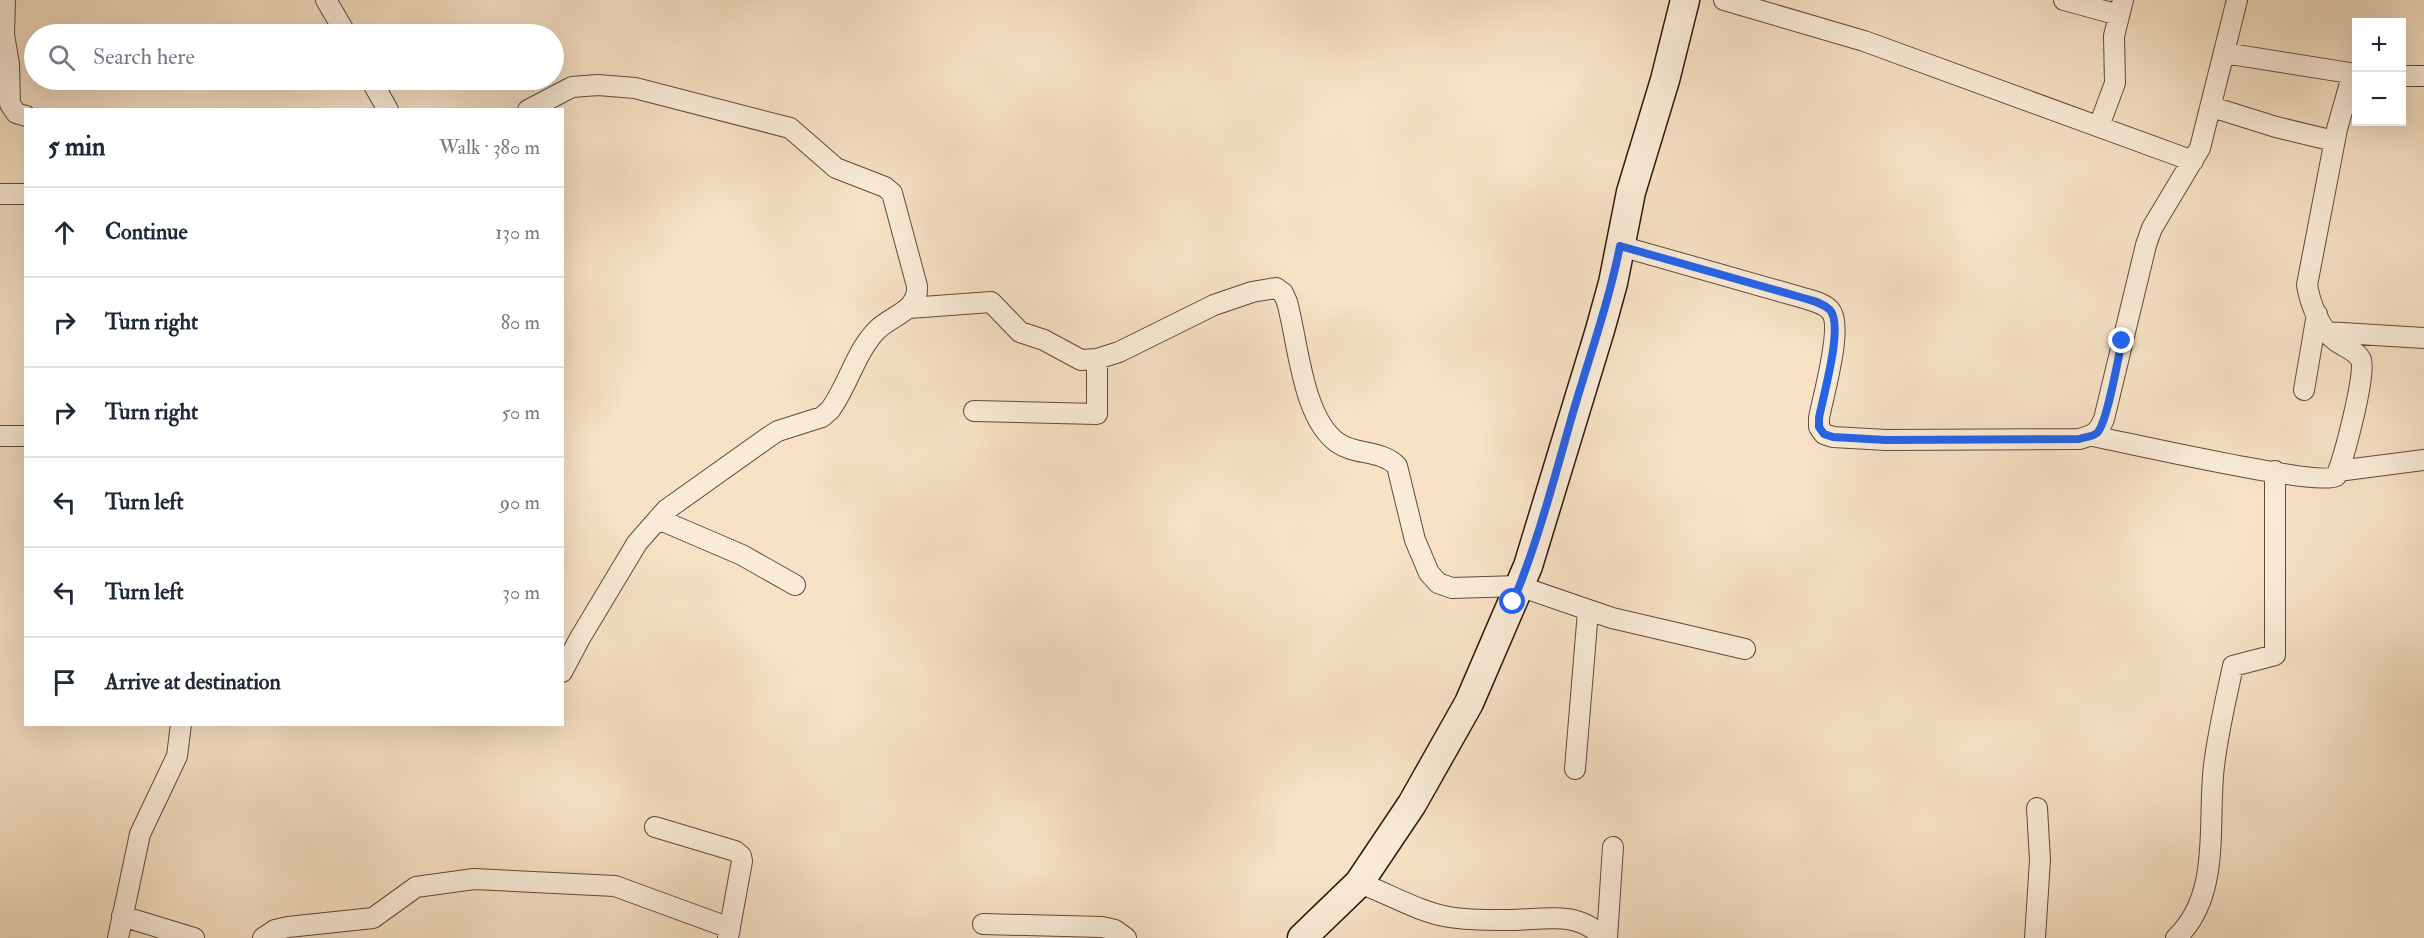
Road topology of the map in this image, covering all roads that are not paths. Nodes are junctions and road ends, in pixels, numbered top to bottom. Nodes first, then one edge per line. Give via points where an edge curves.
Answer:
1 (5, 0) edge
2 (326, 0) edge
3 (1685, 0) edge
4 (1724, 0) edge
5 (2064, 0) edge
6 (2237, 0) edge
7 (2121, 7) edge
8 (339, 24) edge
9 (2224, 53) junction
10 (2352, 73) edge
11 (2406, 76) edge
12 (2424, 76) edge
13 (2352, 83) edge
14 (377, 90) edge
15 (2212, 107) junction
16 (387, 108) edge
17 (532, 108) edge
18 (24, 115) edge
19 (2099, 126) junction
20 (2334, 141) junction
21 (2193, 161) junction
22 (24, 194) edge
23 (0, 195) edge
24 (1620, 246) junction
25 (909, 308) junction
26 (2317, 314) junction
27 (2326, 333) junction
28 (2424, 338) edge
29 (1097, 359) junction
30 (2304, 390) dead end
31 (974, 411) dead end
32 (0, 436) edge
33 (24, 436) edge
34 (2092, 436) junction
35 (2424, 460) edge
36 (2275, 471) junction
37 (2338, 471) junction
38 (658, 519) junction
39 (795, 585) dead end
40 (1519, 586) junction
41 (1588, 611) junction
42 (1744, 649) dead end
43 (564, 668) edge
44 (181, 726) edge
45 (1575, 770) dead end
46 (2037, 808) dead end
47 (656, 827) dead end
48 (1613, 847) dead end
49 (1359, 883) junction
50 (122, 916) junction
51 (982, 924) dead end
52 (372, 928) edge
53 (729, 933) edge
54 (118, 938) edge
55 (194, 938) edge
56 (263, 938) edge
57 (1126, 938) edge
58 (1302, 938) edge
59 (1605, 938) edge
60 (2035, 938) edge
61 (2176, 938) edge

1 - 18 street via 10,104 16,113
2 - 8 street
3 - 24 street via 1631,192
4 - 19 street via 1864,41
5 - 7 street
6 - 9 street
7 - 19 street via 2113,47 2115,83
9 - 10 street
9 - 15 street
11 - 12 street
13 - 20 street
14 - 16 street
15 - 20 street
15 - 21 street
17 - 25 street via 572,87 598,85 635,88 789,128 836,168 892,193 917,286 918,295
19 - 21 street
20 - 26 street via 2307,275 2309,297
21 - 34 street via 2146,244 2104,419 2099,432
22 - 23 street
24 - 34 street via 1800,297 1831,311 1836,321 1836,337 1819,418 1824,434 1886,440
24 - 40 street via 1600,330 1549,502
25 - 29 street via 991,302 1020,332 1044,340 1073,358
25 - 38 street via 878,329 867,342 830,410 822,417 778,431
26 - 27 street
26 - 30 street
27 - 28 street
27 - 37 street via 2363,362
29 - 31 street via 1096,414
29 - 40 street via 1214,305 1276,288 1287,302 1317,418 1336,442 1385,458 1397,466 1415,540 1438,583 1452,588
32 - 33 street
34 - 36 street
35 - 37 street
36 - 37 street via 2322,479 2331,479
36 - 61 street via 2275,655 2233,666 2214,762 2206,882 2198,908
38 - 39 street via 729,549
38 - 43 street via 637,543
40 - 41 street
40 - 49 street via 1469,702 1438,760
41 - 42 street
41 - 45 street
44 - 50 street via 177,756 140,834
46 - 60 street via 2040,860
47 - 53 street via 741,856
48 - 59 street
49 - 58 street
49 - 59 street via 1449,917 1578,920 1593,926
50 - 54 street
50 - 55 street
51 - 57 street via 1102,927
52 - 53 street via 416,887 474,879 615,886
52 - 56 street via 288,927

